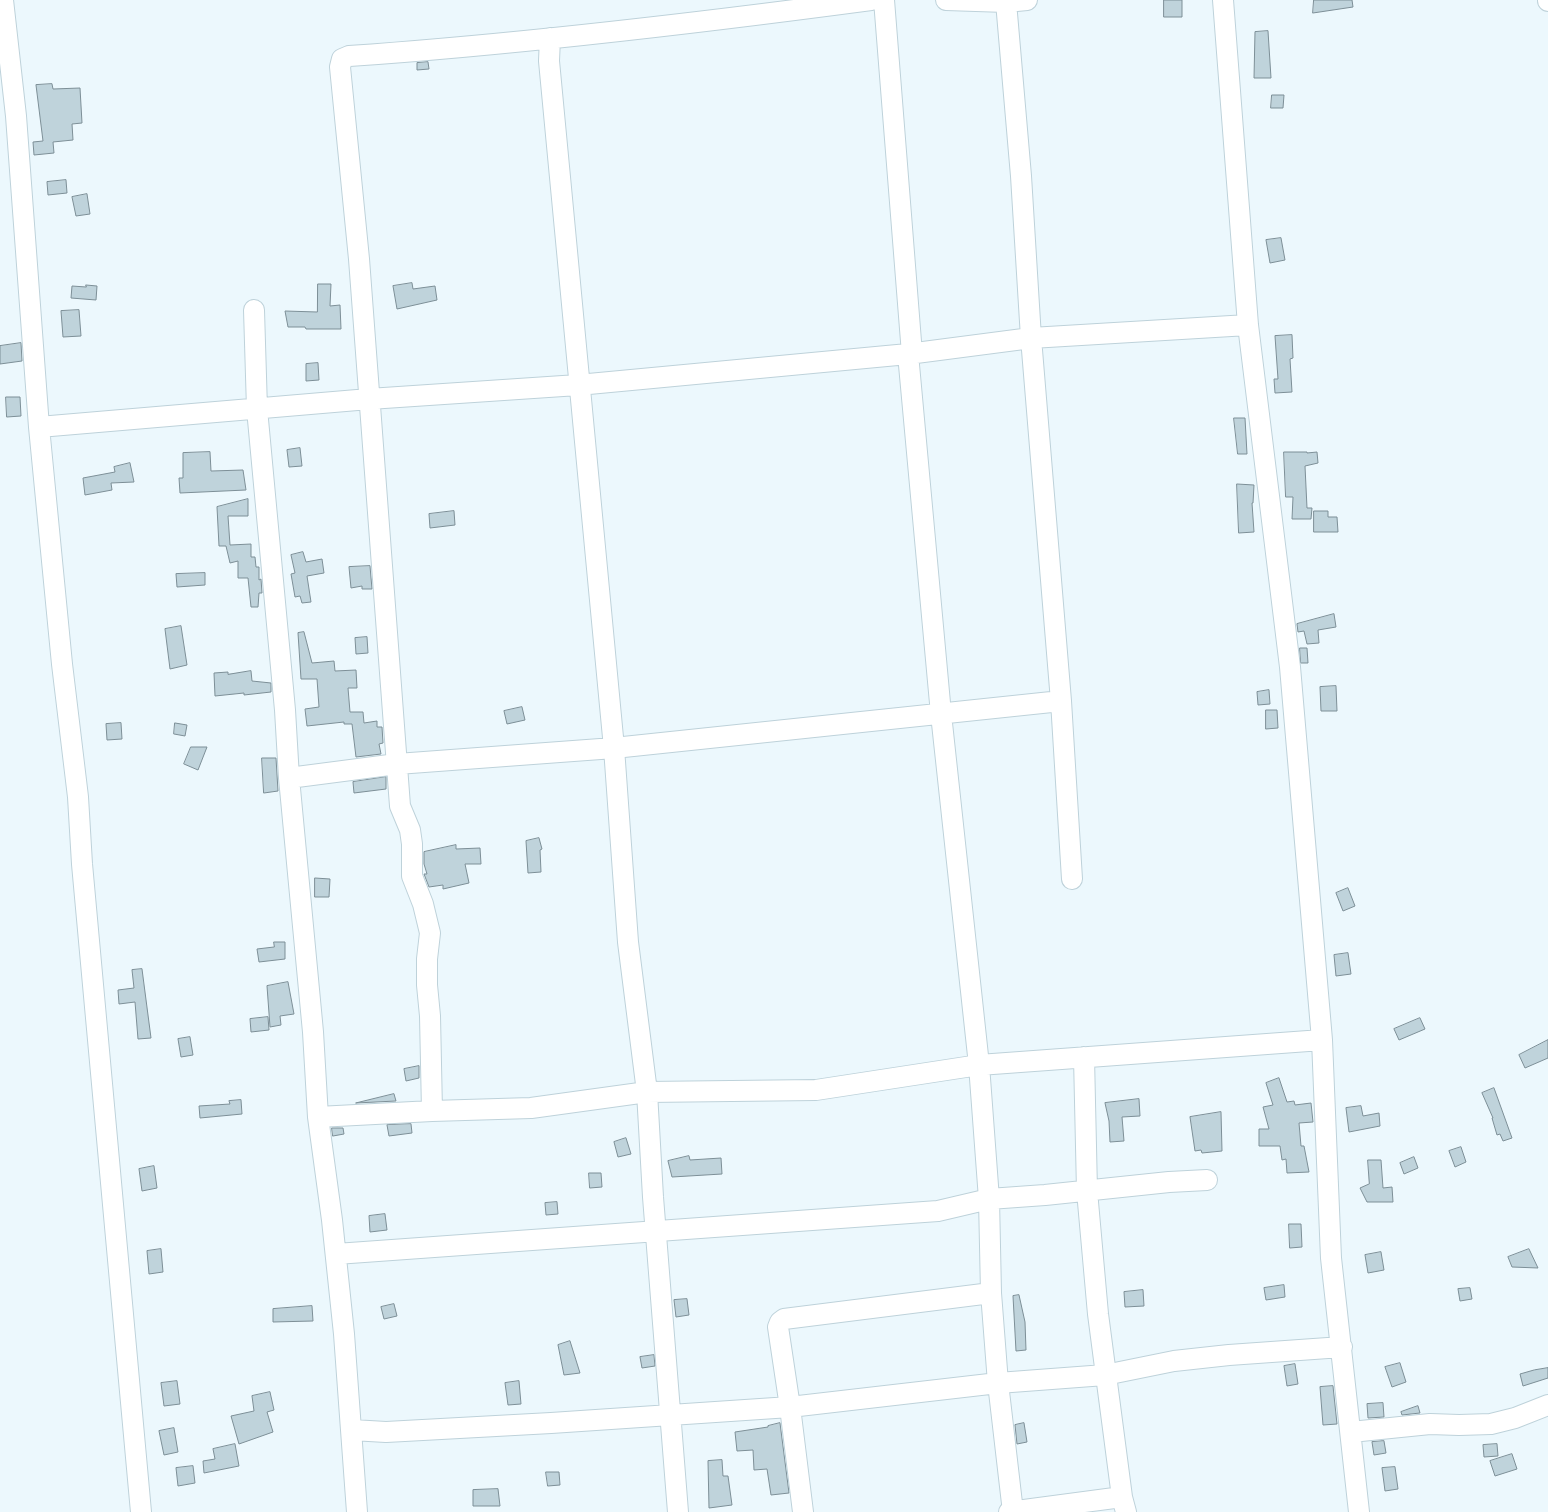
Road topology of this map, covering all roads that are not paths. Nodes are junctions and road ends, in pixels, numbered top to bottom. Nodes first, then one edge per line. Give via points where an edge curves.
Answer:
1 (3, 0) edge
2 (871, 0) edge
3 (884, 0) edge
4 (946, 0) edge
5 (1027, 0) edge
6 (1223, 0) edge
7 (1006, 2) junction
8 (550, 38) junction
9 (254, 310) dead end
10 (1248, 325) junction
11 (1031, 338) junction
12 (910, 354) junction
13 (578, 385) junction
14 (369, 398) junction
15 (257, 409) junction
16 (39, 428) junction
17 (1061, 702) junction
18 (941, 714) junction
19 (614, 748) junction
20 (397, 764) junction
21 (289, 778) junction
22 (1072, 879) dead end
23 (1322, 1040) junction
24 (1084, 1057) junction
25 (979, 1065) junction
26 (647, 1092) junction
27 (432, 1111) junction
28 (318, 1118) junction
29 (1207, 1180) dead end
30 (1087, 1191) junction
31 (990, 1198) junction
32 (656, 1230) junction
33 (336, 1254) junction
34 (991, 1293) junction
35 (1342, 1347) junction
36 (1105, 1375) junction
37 (998, 1384) junction
38 (1548, 1405) edge
39 (790, 1408) junction
40 (672, 1415) junction
41 (352, 1430) junction
42 (1351, 1432) junction
43 (1124, 1504) edge
44 (141, 1512) edge
45 (357, 1512) edge
46 (678, 1512) edge
47 (803, 1512) edge
48 (1009, 1512) edge
49 (1013, 1512) edge
50 (1359, 1512) edge

1 - 16 street via 16,116
2 - 8 street
3 - 12 street
4 - 7 street
5 - 7 street
6 - 10 street
7 - 11 street
8 - 13 street via 549,61
8 - 14 street via 342,59 340,67
9 - 15 street
10 - 11 street
10 - 23 street via 1290,667
11 - 12 street
11 - 17 street
12 - 13 street
12 - 18 street
13 - 14 street
13 - 19 street
14 - 15 street
14 - 20 street
15 - 16 street
15 - 21 street via 286,710
16 - 44 street via 78,797
17 - 18 street
17 - 22 street
18 - 19 street
18 - 25 street
19 - 20 street
19 - 26 street via 628,942
20 - 21 street
20 - 27 street via 400,806 412,844 412,876 430,933 427,985
21 - 28 street
23 - 24 street
23 - 35 street via 1331,1258
24 - 25 street
24 - 30 street
25 - 26 street via 816,1090
25 - 31 street
26 - 27 street via 530,1108
26 - 32 street
27 - 28 street
28 - 33 street
29 - 30 street
30 - 31 street
30 - 36 street
31 - 32 street via 938,1211
31 - 34 street
32 - 33 street
32 - 40 street
33 - 41 street
34 - 37 street
34 - 39 street via 784,1319 778,1327
35 - 36 street via 1174,1361
35 - 42 street
36 - 37 street
36 - 43 street
37 - 39 street
37 - 49 street
38 - 42 street via 1491,1424 1430,1424
39 - 40 street
39 - 47 street
40 - 41 street via 386,1432
40 - 46 street
41 - 45 street
42 - 50 street
43 - 49 street
48 - 49 street

